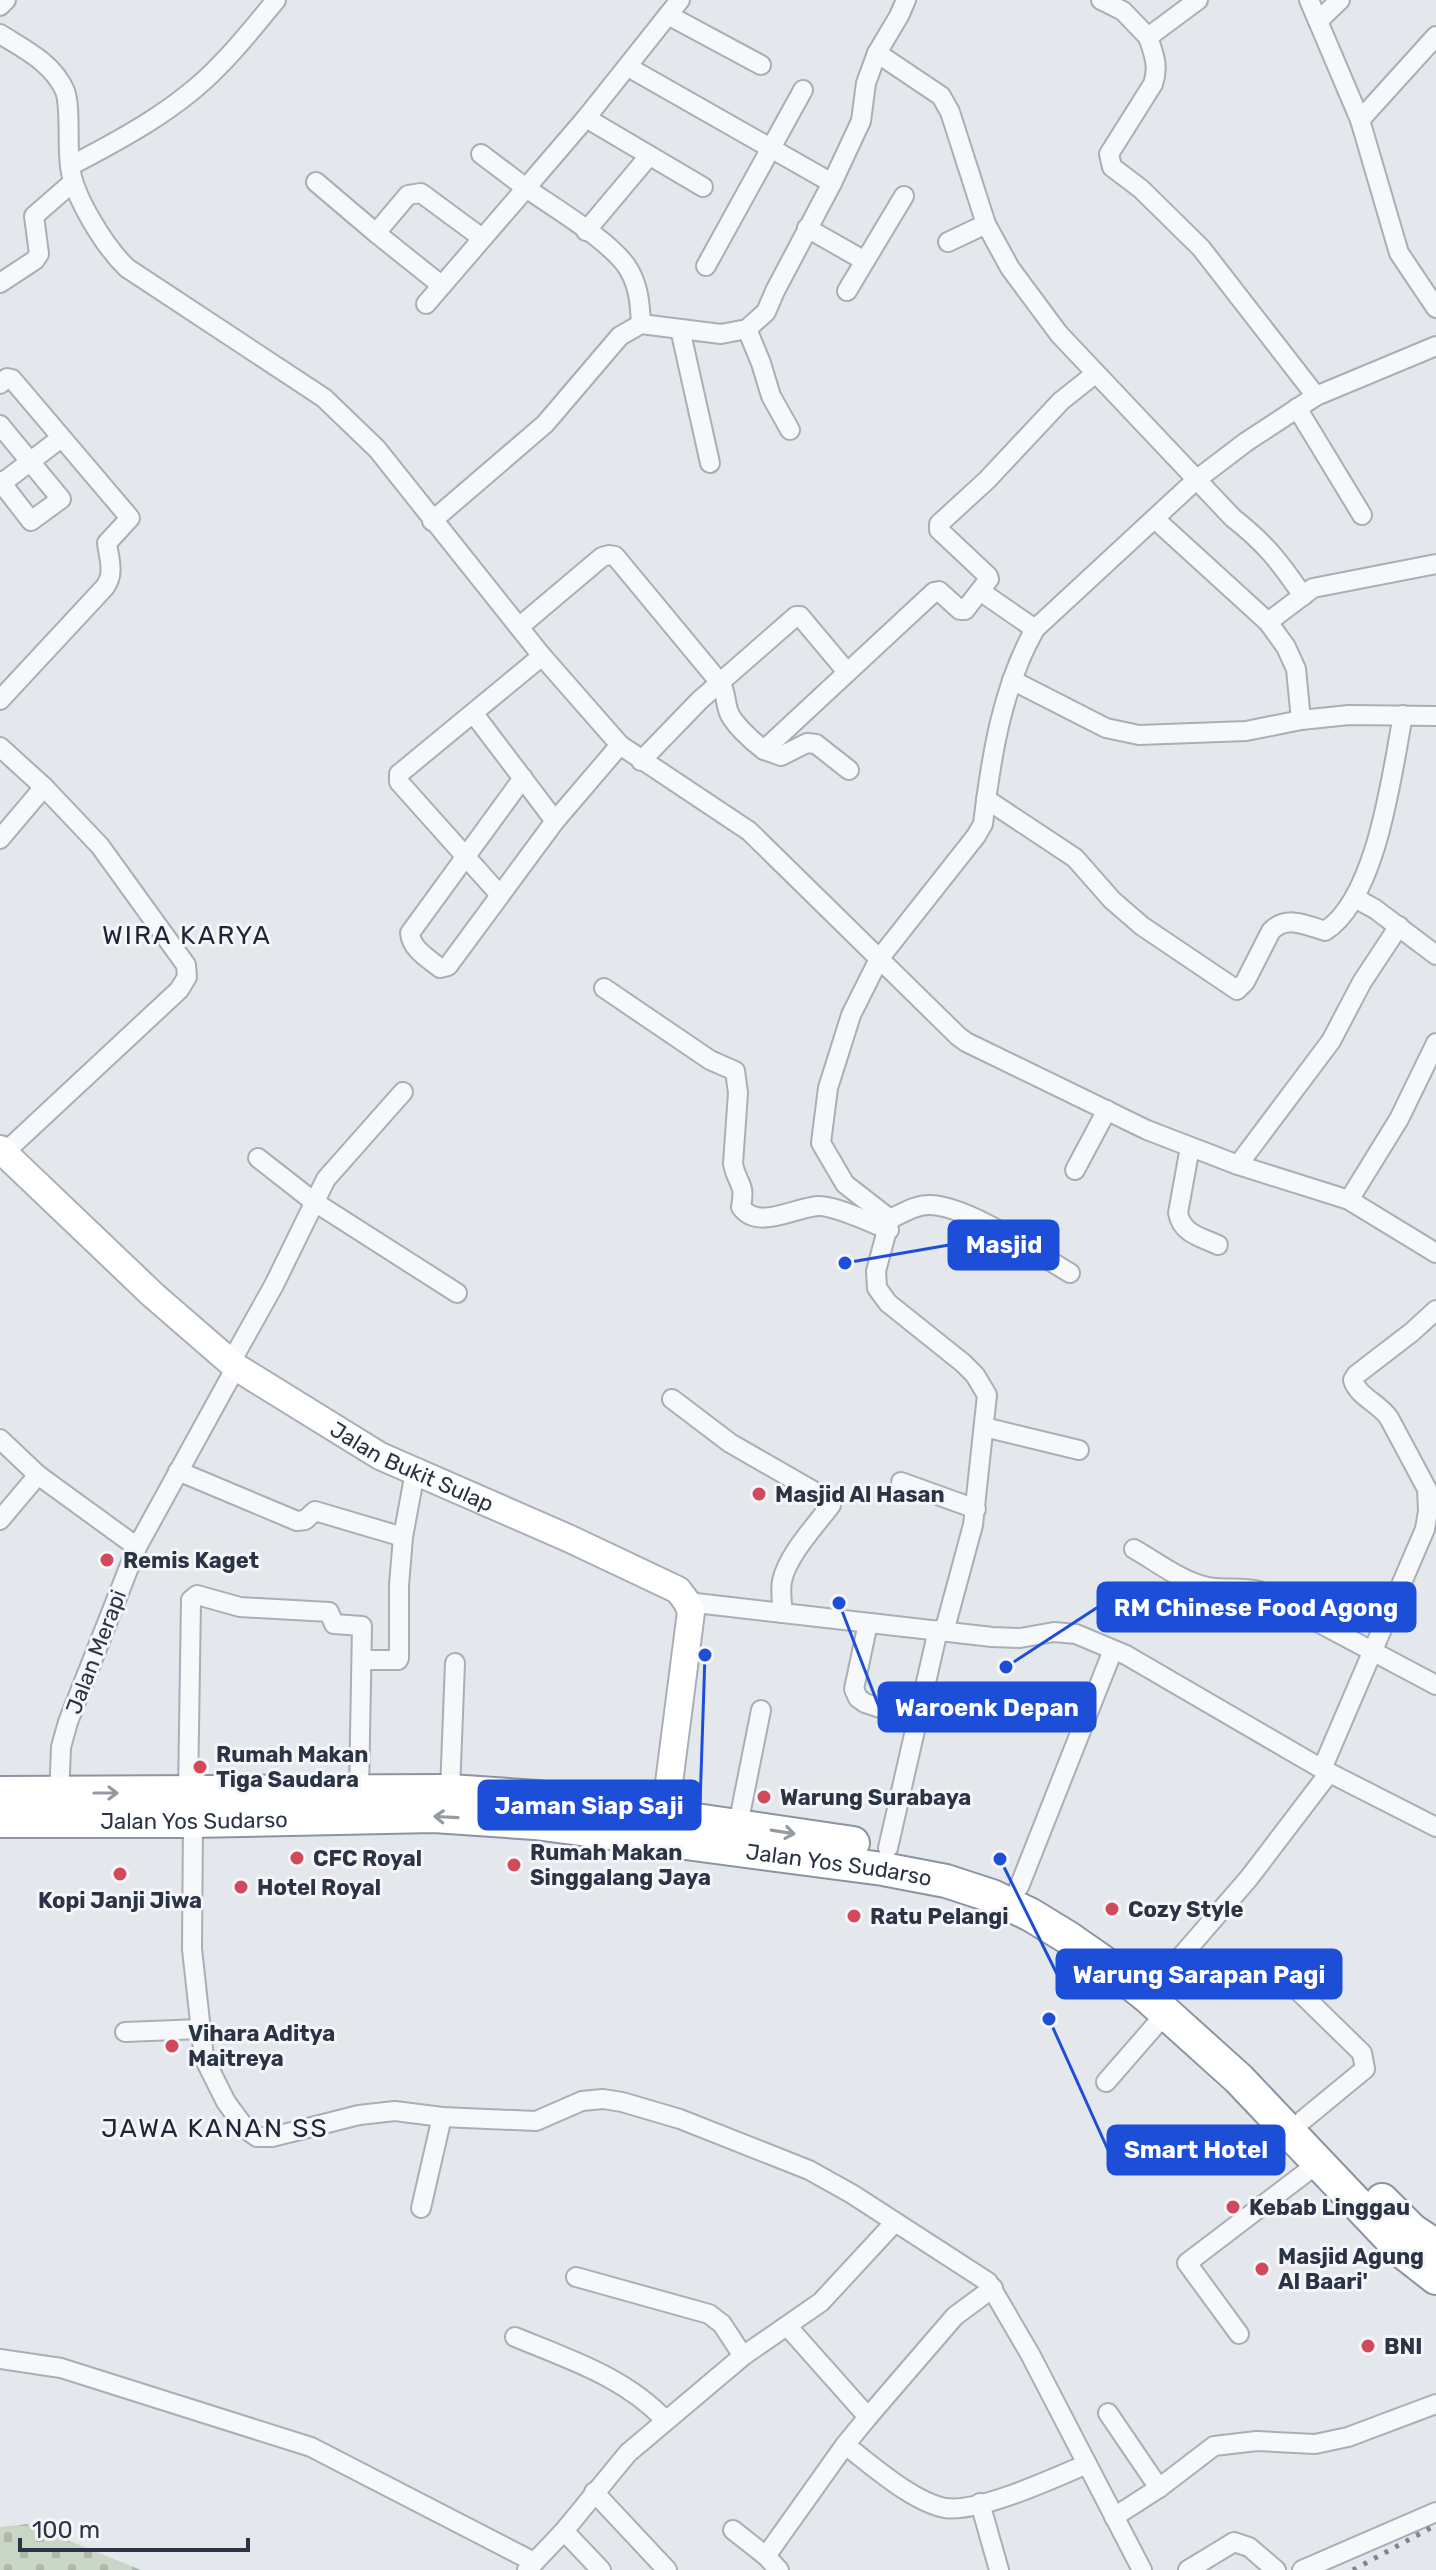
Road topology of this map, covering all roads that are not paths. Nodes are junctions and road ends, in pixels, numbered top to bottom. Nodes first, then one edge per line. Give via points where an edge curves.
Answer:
1 (6, 0) edge
2 (276, 0) edge
3 (680, 0) edge
4 (1101, 0) edge
5 (1198, 0) edge
6 (1309, 0) edge
7 (1340, 0) edge
8 (898, 5) edge
9 (0, 6) edge
10 (668, 15) junction
11 (1318, 21) junction
12 (0, 34) edge
13 (1436, 36) edge
14 (1148, 37) junction
15 (877, 53) junction
16 (761, 65) dead end
17 (628, 67) junction
18 (803, 90) dead end
19 (586, 118) junction
20 (1360, 120) junction
21 (771, 148) junction
22 (481, 154) dead end
23 (649, 156) junction
24 (71, 174) junction
25 (316, 182) dead end
26 (832, 183) junction
27 (703, 187) dead end
28 (526, 188) junction
29 (904, 196) dead end
30 (986, 224) junction
31 (807, 228) junction
32 (586, 231) junction
33 (376, 233) junction
34 (482, 238) junction
35 (948, 242) dead end
36 (865, 261) junction
37 (706, 266) dead end
38 (0, 283) edge
39 (441, 285) junction
40 (847, 291) dead end
41 (426, 304) dead end
42 (1436, 308) edge
43 (641, 324) junction
44 (680, 329) junction
45 (747, 329) junction
46 (1436, 346) edge
47 (1095, 374) junction
48 (0, 384) edge
49 (1316, 396) junction
50 (1297, 408) junction
51 (0, 425) edge
52 (790, 430) dead end
53 (61, 438) junction
54 (31, 462) junction
55 (710, 463) dead end
56 (1196, 480) junction
57 (1, 482) edge
58 (1362, 515) dead end
59 (1156, 520) junction
60 (432, 521) junction
61 (1436, 564) edge
62 (980, 591) junction
63 (1303, 596) junction
64 (1268, 622) junction
65 (519, 627) junction
66 (1035, 629) junction
67 (542, 656) junction
68 (847, 672) junction
69 (1012, 680) junction
70 (721, 684) junction
71 (0, 700) edge
72 (474, 714) junction
73 (1403, 715) junction
74 (1436, 716) edge
75 (1301, 720) junction
76 (620, 745) junction
77 (0, 747) edge
78 (764, 750) junction
79 (641, 761) junction
80 (849, 770) dead end
81 (523, 778) junction
82 (44, 787) junction
83 (986, 799) junction
84 (555, 821) junction
85 (0, 839) edge
86 (466, 859) junction
87 (500, 895) junction
88 (1355, 898) junction
89 (1399, 926) junction
90 (1436, 955) edge
91 (879, 959) junction
92 (604, 988) dead end
93 (1436, 1043) edge
94 (403, 1092) dead end
95 (1107, 1110) junction
96 (1190, 1147) junction
97 (2, 1151) edge
98 (258, 1158) dead end
99 (1238, 1165) junction
100 (1075, 1170) dead end
101 (1349, 1200) junction
102 (313, 1201) junction
103 (889, 1228) junction
104 (1218, 1245) dead end
105 (1436, 1253) edge
106 (1070, 1273) dead end
107 (457, 1293) dead end
108 (1436, 1310) edge
109 (234, 1365) junction
110 (672, 1399) dead end
111 (984, 1427) junction
112 (0, 1439) edge
113 (1079, 1450) dead end
114 (178, 1471) junction
115 (415, 1472) junction
116 (38, 1475) junction
117 (901, 1482) dead end
118 (976, 1509) junction
119 (0, 1520) edge
120 (403, 1537) junction
121 (137, 1547) junction
122 (1134, 1549) dead end
123 (687, 1602) junction
124 (783, 1613) junction
125 (868, 1623) junction
126 (941, 1631) junction
127 (1113, 1650) junction
128 (1373, 1652) junction
129 (362, 1660) junction
130 (455, 1663) dead end
131 (1436, 1685) edge
132 (761, 1710) dead end
133 (917, 1720) junction
134 (1326, 1771) junction
135 (359, 1791) junction
136 (450, 1791) junction
137 (0, 1793) edge
138 (59, 1807) junction
139 (190, 1807) junction
140 (0, 1821) edge
141 (738, 1825) junction
142 (662, 1826) junction
143 (1436, 1827) edge
144 (888, 1848) junction
145 (1019, 1887) junction
146 (1072, 1929) junction
147 (1278, 1971) dead end
148 (1159, 1982) junction
149 (1166, 2013) junction
150 (201, 2029) junction
151 (125, 2032) dead end
152 (1106, 2082) dead end
153 (442, 2117) junction
154 (1303, 2120) junction
155 (1317, 2164) junction
156 (421, 2208) dead end
157 (895, 2222) junction
158 (1421, 2245) edge
159 (576, 2277) dead end
160 (1436, 2278) edge
161 (993, 2288) junction
162 (788, 2327) junction
163 (1239, 2334) dead end
164 (515, 2337) dead end
165 (743, 2356) junction
166 (0, 2359) edge
167 (1436, 2404) edge
168 (1108, 2413) dead end
169 (868, 2417) junction
170 (665, 2420) junction
171 (845, 2445) junction
172 (1087, 2464) junction
173 (1159, 2488) junction
174 (594, 2492) junction
175 (980, 2503) junction
176 (1436, 2512) edge
177 (1114, 2517) junction
178 (733, 2530) dead end
179 (564, 2531) junction
180 (766, 2556) junction
181 (530, 2566) edge
182 (601, 2570) edge
183 (667, 2570) edge
184 (779, 2570) edge
185 (999, 2570) edge
186 (1142, 2570) edge
187 (1188, 2570) edge
188 (1276, 2570) edge
189 (1302, 2570) edge

1 - 9 street
2 - 24 street via 218,67 183,98
3 - 10 street
4 - 14 street via 1123,11
5 - 14 street
6 - 11 street
7 - 11 street
8 - 15 street
10 - 16 street
10 - 17 street
11 - 20 street
12 - 24 street via 37,56 66,92
13 - 20 street
14 - 49 street via 1157,73 1109,154 1112,167 1201,248
15 - 26 street via 861,121
15 - 30 street via 941,96
17 - 19 street
17 - 21 street
18 - 21 street
19 - 23 street
19 - 28 street
20 - 42 street via 1399,253
21 - 26 street
21 - 37 street
22 - 28 street
23 - 27 street
23 - 32 street
24 - 38 street via 34,216 39,248 35,260
24 - 60 street via 104,243 127,268 324,398 377,449
25 - 33 street
26 - 31 street
28 - 32 street
28 - 34 street
29 - 36 street
30 - 35 street
30 - 47 street via 1010,268
31 - 36 street
31 - 45 street via 766,312
32 - 43 street via 616,252 630,270
33 - 34 street via 408,195 421,193
33 - 39 street
34 - 39 street
36 - 40 street
39 - 41 street
43 - 44 street
43 - 60 street via 620,336 545,424
44 - 45 street via 721,334
44 - 55 street
45 - 52 street via 771,396
46 - 49 street
47 - 56 street
47 - 62 street via 1061,401 939,524 939,530 988,576
48 - 53 street via 12,379
49 - 50 street
50 - 56 street
50 - 58 street
51 - 54 street
53 - 54 street
53 - 71 street via 130,518 107,543 111,579
54 - 57 street
54 - 57 street via 61,498 33,520
56 - 59 street
56 - 63 street via 1277,557
59 - 64 street
59 - 66 street
60 - 65 street
61 - 63 street via 1313,588
62 - 66 street
62 - 68 street via 962,611 937,591
63 - 64 street
64 - 75 street via 1296,669
65 - 67 street
65 - 70 street via 609,555 620,560
66 - 69 street
67 - 72 street
67 - 76 street
68 - 70 street via 798,615
68 - 78 street
69 - 75 street via 1126,734 1246,731
69 - 83 street
70 - 78 street via 731,717
70 - 79 street
72 - 81 street
72 - 86 street via 399,774 399,782
73 - 74 street
73 - 75 street
73 - 88 street via 1374,850
76 - 79 street
76 - 84 street
77 - 82 street
78 - 80 street via 781,756 816,744
79 - 91 street via 749,831
81 - 84 street
81 - 86 street
82 - 85 street
82 - 97 street via 100,846 186,965 187,977
83 - 88 street via 1075,858 1142,926 1237,990 1271,931 1282,922 1325,931
83 - 91 street via 976,836
84 - 87 street
86 - 87 street
86 - 87 street via 413,926 410,940 415,947 440,968 448,966
88 - 89 street
89 - 90 street
89 - 99 street via 1331,1041
91 - 95 street via 966,1042
91 - 103 street via 851,1015 828,1088 821,1143 845,1184
92 - 103 street via 710,1060 735,1071 733,1164 746,1213 765,1218 821,1205
93 - 101 street via 1399,1119
94 - 102 street, Jalan Merapi
95 - 96 street
95 - 100 street
96 - 99 street
96 - 104 street via 1180,1222 1186,1231
97 - 109 street, Jalan Bukit Sulap
98 - 102 street
99 - 101 street
101 - 105 street
102 - 107 street
102 - 109 street, Jalan Merapi
103 - 106 street via 921,1206 934,1205 1002,1232
103 - 111 street via 876,1271 877,1288 980,1383 987,1395
108 - 128 street via 1353,1380 1357,1390 1383,1410 1429,1500 1425,1529
109 - 114 street, Jalan Merapi
109 - 115 street, Jalan Bukit Sulap via 380,1456
110 - 124 street via 739,1449 831,1501 784,1575
111 - 113 street
111 - 118 street
112 - 116 street
114 - 120 street via 297,1521 315,1511
114 - 121 street, Jalan Merapi
115 - 120 street
115 - 123 street, Jalan Bukit Sulap via 678,1590
116 - 119 street
116 - 121 street
117 - 118 street
118 - 126 street
120 - 129 street via 399,1658
121 - 138 street, Jalan Merapi via 68,1722 61,1747
122 - 128 street via 1208,1587 1259,1591
123 - 124 street
123 - 142 street via 691,1612
124 - 125 street
125 - 126 street
125 - 133 street via 854,1689 858,1698
126 - 127 street via 1020,1638 1076,1634
126 - 133 street
127 - 134 street
127 - 145 street
128 - 131 street
128 - 134 street
129 - 135 street
129 - 139 street via 362,1626 332,1624 329,1612 240,1607 193,1596
130 - 136 street
132 - 141 street
133 - 144 street
134 - 143 street
134 - 148 street via 1249,1878
135 - 136 highway, Jalan Yos Sudarso
135 - 139 highway, Jalan Yos Sudarso
136 - 142 highway, Jalan Yos Sudarso via 538,1797
137 - 138 highway, Jalan Yos Sudarso
138 - 139 highway, Jalan Yos Sudarso
138 - 140 highway, Jalan Yos Sudarso
142 -> 139 highway, Jalan Yos Sudarso
139 - 150 street via 192,1949
141 - 142 highway, Jalan Yos Sudarso
141 -> 144 highway, Jalan Yos Sudarso
142 - 146 highway, Jalan Yos Sudarso via 946,1881
144 - 145 highway, Jalan Yos Sudarso via 949,1859
145 - 146 highway, Jalan Yos Sudarso
146 - 148 highway, Jalan Yos Sudarso
146 - 149 highway, Jalan Yos Sudarso
147 - 154 street via 1365,2061 1365,2069
148 - 154 highway, Jalan Yos Sudarso
149 - 152 street
149 - 155 highway, Jalan Yos Sudarso via 1239,2079
150 - 151 street
150 - 153 street via 204,2058 221,2091 257,2137 371,2113
153 - 156 street
153 - 157 street via 536,2121 582,2101 622,2102 809,2170
154 - 158 highway, Jalan Yos Sudarso
155 - 158 highway, Jalan Yos Sudarso
155 - 163 street via 1187,2263
157 - 161 street
157 - 162 street via 821,2302
158 - 160 highway, Jalan Yos Sudarso
159 - 165 street via 709,2314
161 - 169 street via 955,2316
161 - 172 street
162 - 165 street
162 - 169 street
164 - 170 street via 599,2372 647,2401
165 - 170 street
166 - 181 street via 61,2368 311,2447
167 - 173 street via 1315,2444 1257,2441 1214,2446
168 - 173 street
169 - 171 street
170 - 174 street
171 - 175 street via 916,2496 945,2508
171 - 180 street
172 - 175 street
172 - 177 street
173 - 177 street
174 - 179 street
174 - 183 street
175 - 185 street
176 - 189 street
177 - 186 street
178 - 180 street
179 - 181 street
179 - 182 street
180 - 184 street
187 - 188 street via 1234,2542 1249,2547

